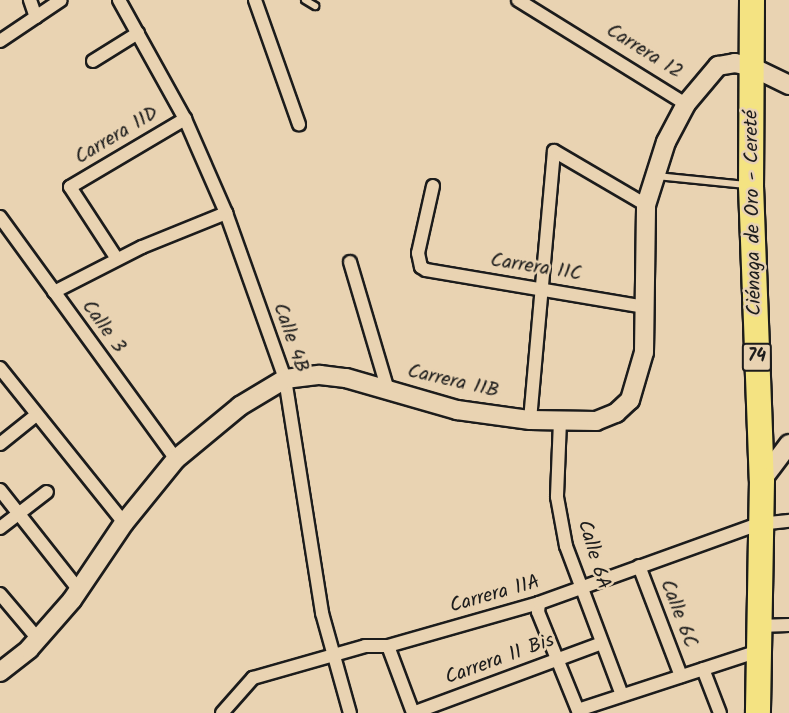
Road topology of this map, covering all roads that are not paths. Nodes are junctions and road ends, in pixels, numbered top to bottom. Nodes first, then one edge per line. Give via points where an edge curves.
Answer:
1 (30, 0) edge
2 (61, 0) edge
3 (118, 0) edge
4 (255, 0) edge
5 (305, 0) edge
6 (518, 0) edge
7 (752, 0) edge
8 (315, 6) dead end
9 (36, 17) junction
10 (138, 33) junction
11 (0, 41) edge
12 (93, 61) dead end
13 (752, 67) junction
14 (789, 85) edge
15 (686, 104) junction
16 (185, 119) junction
17 (299, 124) dead end
18 (654, 176) junction
19 (433, 186) dead end
20 (751, 186) junction
21 (646, 205) junction
22 (226, 213) junction
23 (0, 217) edge
24 (117, 259) junction
25 (350, 262) dead end
26 (542, 287) junction
27 (54, 292) junction
28 (645, 307) junction
29 (0, 368) edge
30 (285, 379) junction
31 (388, 390) junction
32 (35, 416) junction
33 (530, 420) junction
34 (560, 421) junction
35 (0, 444) edge
36 (789, 444) edge
37 (176, 459) junction
38 (762, 480) junction
39 (0, 490) edge
40 (47, 492) dead end
41 (19, 513) junction
42 (789, 521) edge
43 (124, 523) junction
44 (759, 524) junction
45 (0, 528) edge
46 (639, 567) junction
47 (582, 588) junction
48 (79, 590) junction
49 (0, 594) edge
50 (539, 603) junction
51 (789, 625) edge
52 (758, 626) junction
53 (38, 639) junction
54 (600, 644) junction
55 (388, 646) junction
56 (759, 651) junction
57 (332, 655) junction
58 (557, 660) junction
59 (703, 669) junction
60 (0, 672) edge
61 (681, 676) junction
62 (622, 694) junction
63 (578, 712) edge
64 (222, 713) edge
65 (350, 713) edge
66 (413, 713) edge
67 (720, 713) edge
68 (758, 713) edge

1 - 9 street
2 - 9 street
3 - 10 street, Calle 4B
4 - 17 street
5 - 8 lane
6 - 15 street, Carrera 12
7 - 13 highway, Ciénaga de Oro - Cereté / 74
9 - 11 street
10 - 12 street
10 - 16 street, Calle 4B
13 - 14 street
13 - 15 street, Carrera 11B via 735,63 718,66
13 - 20 highway, Ciénaga de Oro - Cereté / 74
15 - 18 street, Carrera 11B
16 - 22 street, Calle 4B
16 - 24 street, Carrera 11D via 70,187
18 - 20 lane
18 - 21 street, Carrera 11B
19 - 26 street, Carrera 11C via 418,253 421,267
20 - 38 highway, Ciénaga de Oro - Cereté / 74
21 - 26 street via 554,151
21 - 28 street, Carrera 11B
22 - 24 street
22 - 30 street, Calle 4B
23 - 27 street, Calle 3
24 - 27 street
25 - 31 street
26 - 28 street, Carrera 11C
26 - 33 street
27 - 37 street, Calle 3
28 - 34 street, Carrera 11B via 644,352 639,380 630,400 616,413 596,421
29 - 32 street
30 - 31 street, Carrera 11B via 320,375
30 - 37 street, Carrera 11B via 240,406
30 - 57 street, Calle 4B
31 - 33 street, Carrera 11B via 457,410
32 - 35 street
32 - 43 street
33 - 34 street, Carrera 11B
34 - 47 street, Calle 6A via 556,497 566,546
36 - 38 street
37 - 43 street, Carrera 11B
38 - 44 highway, Ciénaga de Oro - Cereté / 74
39 - 41 street
40 - 41 street
41 - 45 street
41 - 48 street
42 - 44 street, Carrera 11A
43 - 48 street, Carrera 11B
44 - 46 street, Carrera 11A
44 - 52 highway, Ciénaga de Oro - Cereté / 74
46 - 47 street, Carrera 11A
46 - 61 street, Calle 6C
47 - 50 street, Carrera 11A
47 - 54 street, Calle 6A
48 - 53 street, Carrera 11B
49 - 53 street
50 - 55 street, Carrera 11A
50 - 58 street via 538,612
51 - 52 street
52 - 56 highway, Ciénaga de Oro - Cereté / 74
53 - 60 street, Carrera 11B
54 - 58 street, Carrera 11 Bis
54 - 62 street, Calle 6A
55 - 57 street, Carrera 11A via 365,646
55 - 66 street
56 - 59 street
56 - 68 highway, Ciénaga de Oro - Cereté / 74
57 - 64 street, Carrera 11A via 253,678
57 - 65 street, Calle 4B
58 - 63 street
58 - 66 street, Carrera 11 Bis
59 - 61 street
59 - 67 street
61 - 62 street
62 - 63 street

